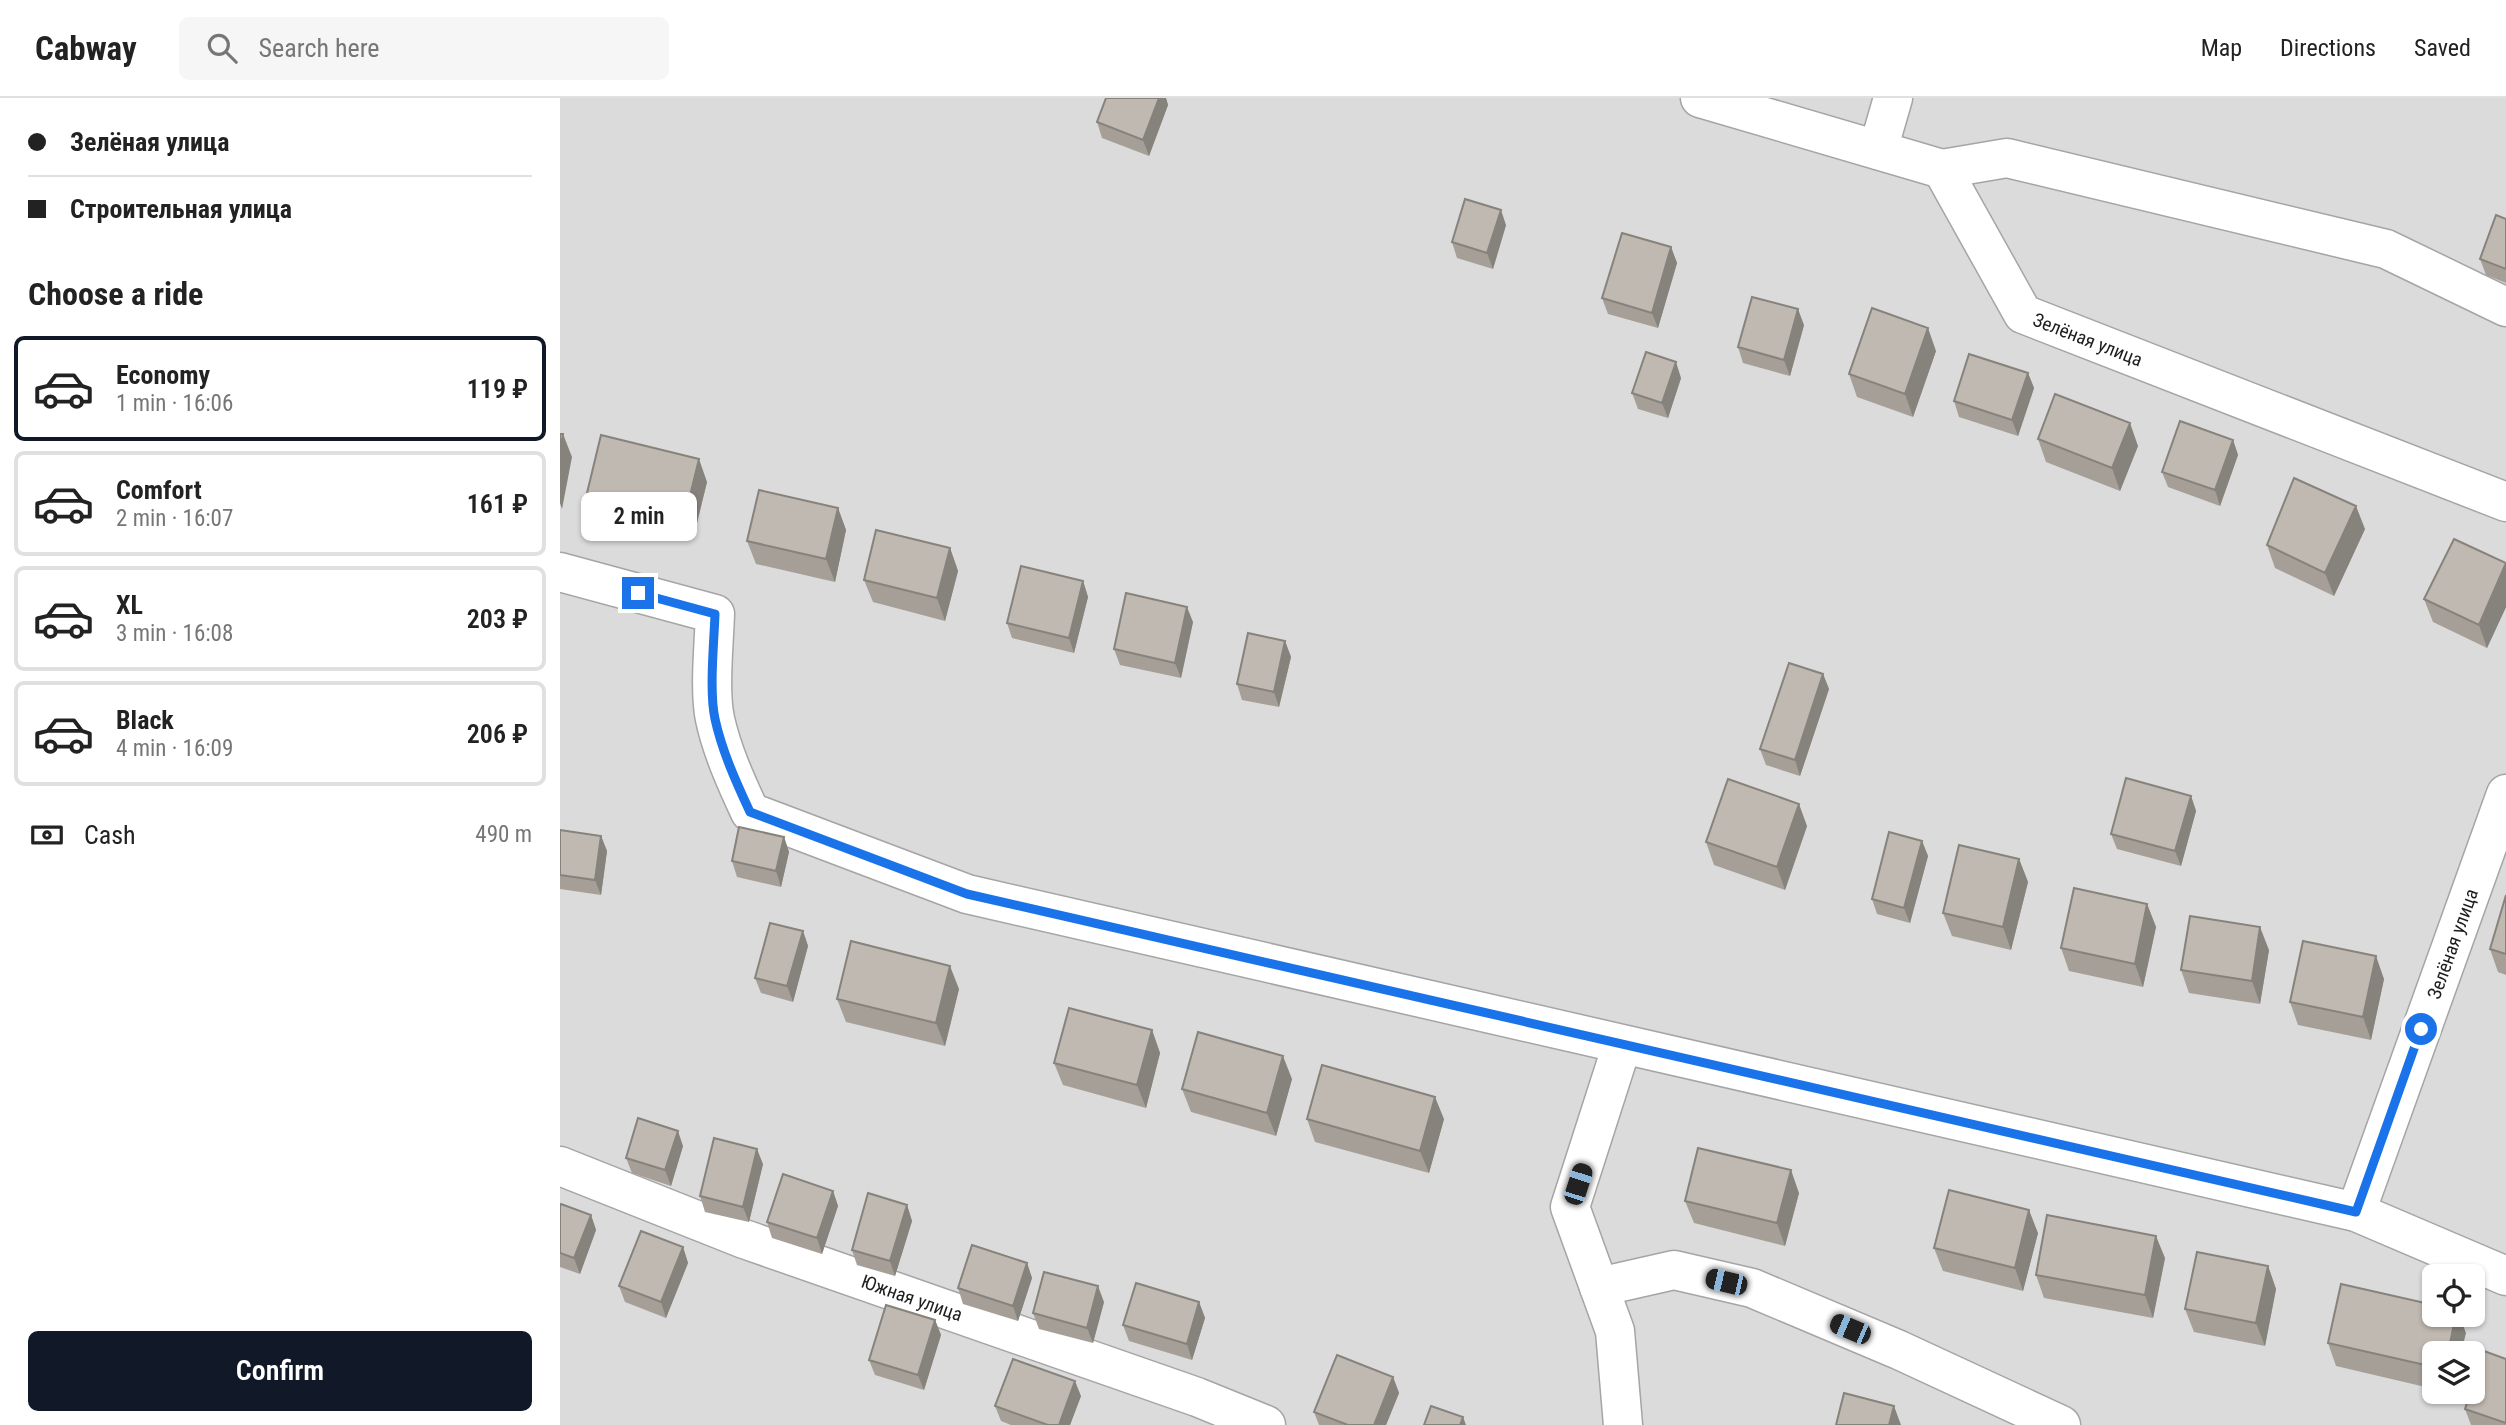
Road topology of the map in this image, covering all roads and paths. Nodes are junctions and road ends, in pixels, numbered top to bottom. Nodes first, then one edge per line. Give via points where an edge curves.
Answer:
1 (1700, 98) edge
2 (1893, 98) edge
3 (1878, 150) junction
4 (1942, 169) junction
5 (2506, 307) edge
6 (2506, 502) edge
7 (560, 572) edge
8 (2506, 794) edge
9 (1622, 1045) junction
10 (560, 1166) edge
11 (2356, 1212) junction
12 (2506, 1276) edge
13 (1599, 1287) junction
14 (1266, 1425) edge
15 (1623, 1425) edge
16 (2061, 1425) edge

1 - 3 street
2 - 3 street
3 - 4 street
4 - 5 street via 2007,158 2373,245
4 - 6 street, Зелёная улица via 2023,314
7 - 9 street via 715,614 715,717 750,812 967,894
8 - 11 street, Зелёная улица
9 - 11 street
9 - 13 street via 1570,1208
10 - 14 street, Южная улица via 744,1239
11 - 12 street
13 - 15 street via 1615,1331
13 - 16 street via 1674,1270 1752,1288

